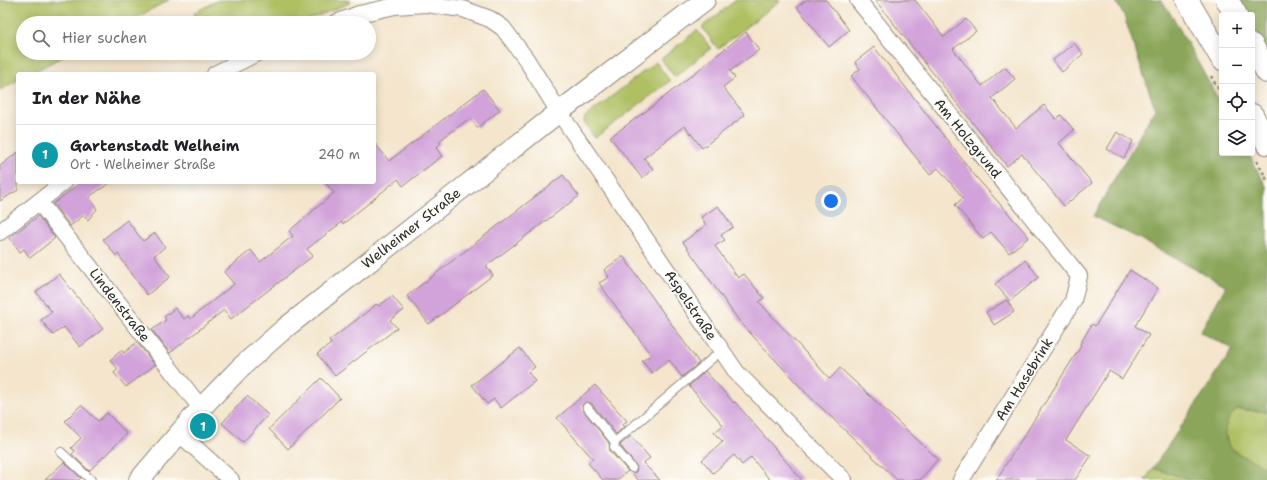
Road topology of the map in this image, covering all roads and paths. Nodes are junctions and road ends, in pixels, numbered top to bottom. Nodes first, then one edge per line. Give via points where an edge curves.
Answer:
1 (705, 0) edge
2 (858, 0) edge
3 (1187, 0) edge
4 (1227, 0) edge
5 (1234, 12) edge
6 (354, 16) edge
7 (1254, 48) edge
8 (1219, 54) edge
9 (243, 60) edge
10 (219, 72) edge
11 (1267, 72) edge
12 (559, 112) junction
13 (1253, 120) edge
14 (1261, 150) edge
15 (1267, 180) edge
16 (62, 184) edge
17 (39, 202) junction
18 (0, 232) edge
19 (1079, 276) joint
20 (722, 350) junction
21 (587, 407) dead end
22 (201, 408) junction
23 (180, 434) junction
24 (615, 442) junction
25 (61, 452) dead end
26 (632, 468) dead end
27 (91, 480) edge
28 (139, 480) edge
29 (231, 480) edge
30 (844, 480) edge
31 (961, 480) edge

1 - 12 street, Welheimer Straße
2 - 19 street, Am Holzgrund
3 - 8 main road
4 - 5 main road
6 - 12 street, Aspelstraße via 395,6 425,4 463,9 490,19 503,28 512,39
7 - 11 main road
9 - 10 street
12 - 20 street, Aspelstraße
12 - 22 street, Welheimer Straße via 284,329 240,367
13 - 14 main road
14 - 15 path
16 - 17 street
17 - 18 street
17 - 22 street, Lindenstraße
19 - 31 street, Am Hasebrink via 1072,301
20 - 24 lane
20 - 30 street, Aspelstraße via 737,372
21 - 24 lane
22 - 23 street, Welheimer Straße
23 - 28 street, Welheimer Straße
23 - 29 street
24 - 26 lane via 614,447
25 - 27 lane

